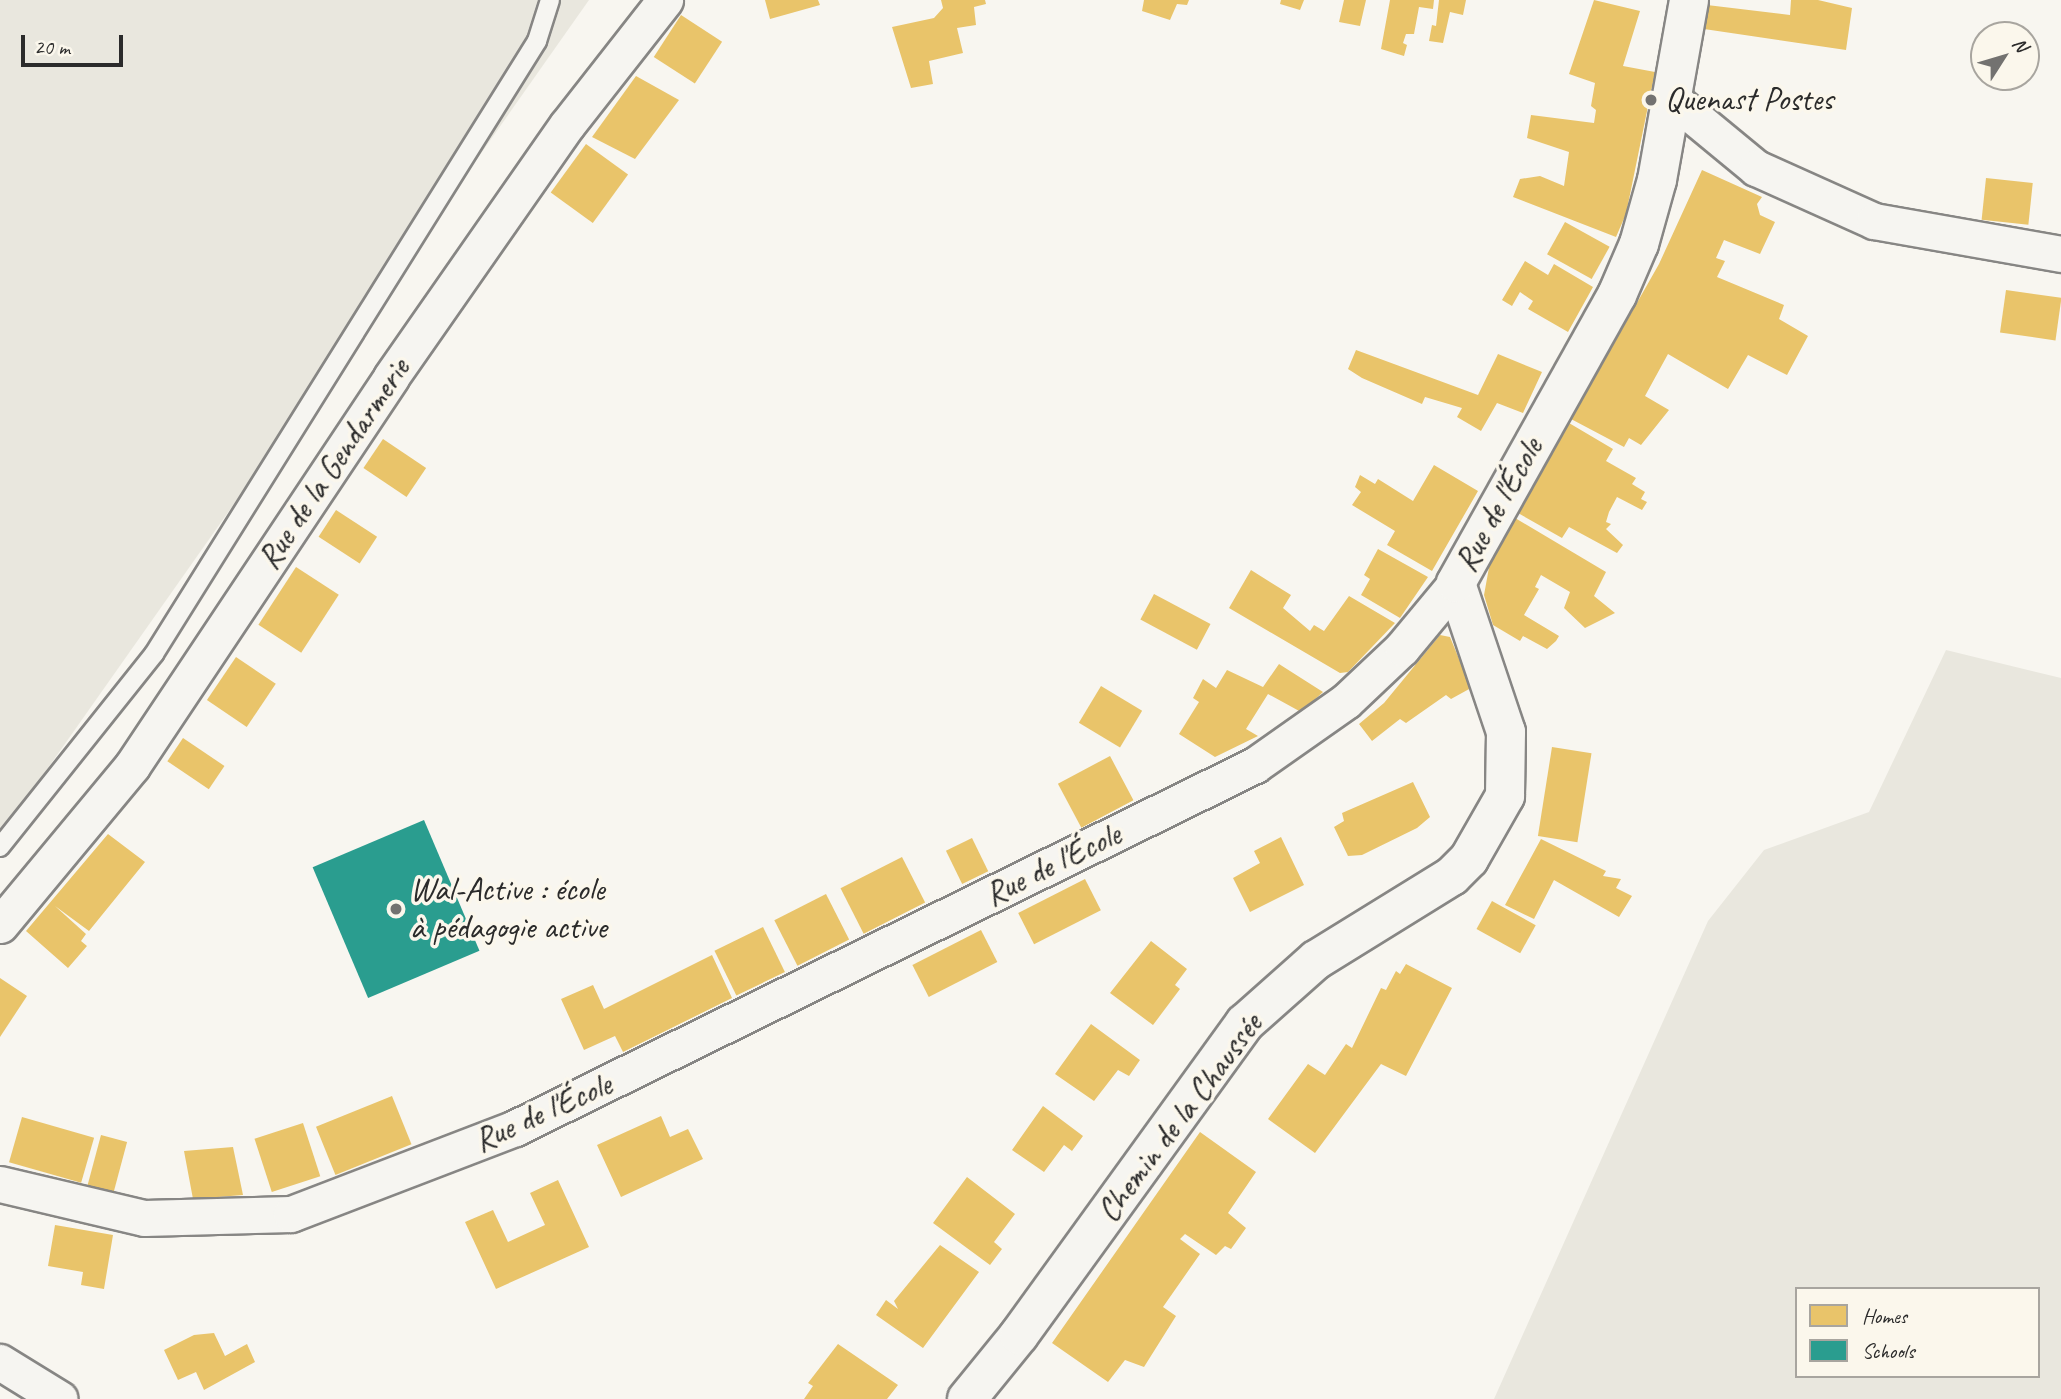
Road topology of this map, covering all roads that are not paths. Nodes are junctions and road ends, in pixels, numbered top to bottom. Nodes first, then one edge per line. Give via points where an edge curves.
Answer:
1 (550, 0) edge
2 (665, 0) edge
3 (1687, 0) edge
4 (1671, 98) junction
5 (2061, 254) edge
6 (1456, 583) junction
7 (0, 847) edge
8 (0, 925) edge
9 (0, 1184) edge
10 (0, 1362) edge
11 (60, 1399) edge
12 (967, 1399) edge

1 - 7 lane via 537,41 154,654
2 - 8 street, Rue de la Gendarmerie via 567,125 132,766
3 - 4 street, Rue de l'École
4 - 5 street via 1756,168 1874,221
4 - 6 street, Rue de l'École via 1657,180 1639,244 1618,295
6 - 9 street, Rue de l'École via 1402,648 1346,701 1255,765 515,1128 291,1214 237,1219 144,1218
6 - 12 street, Chemin de la Chaussée via 1506,732 1505,796 1469,859 1433,890 1315,960 1245,1023 1020,1335
10 - 11 street

